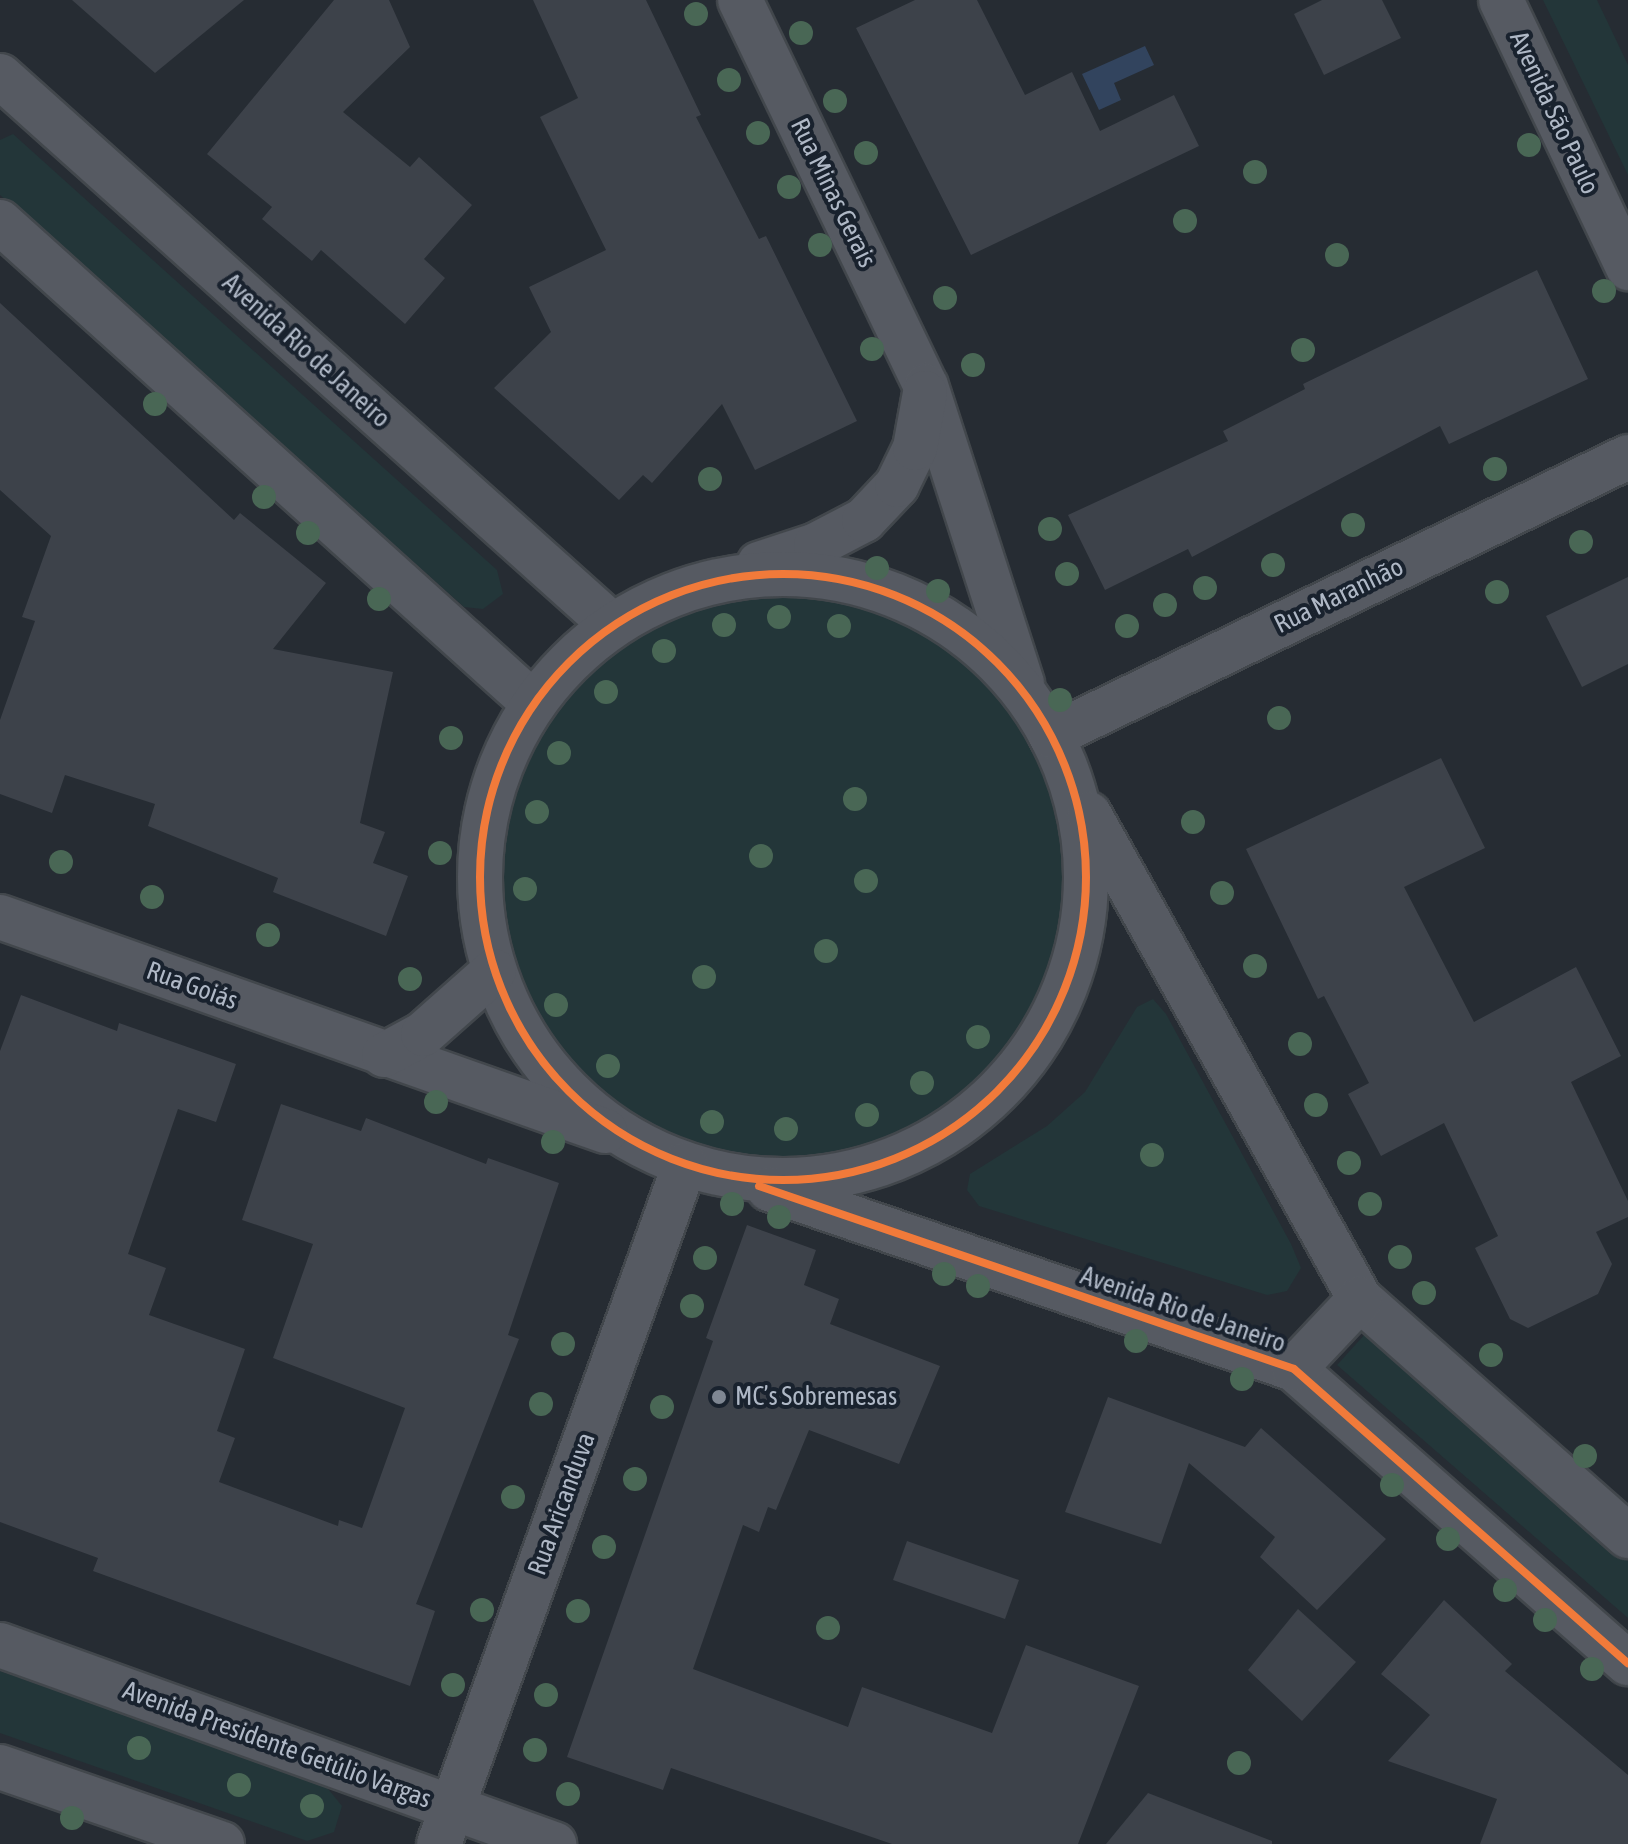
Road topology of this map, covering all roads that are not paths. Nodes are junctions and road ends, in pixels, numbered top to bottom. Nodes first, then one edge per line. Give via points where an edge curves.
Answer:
1 (740, 0) edge
2 (1501, 0) edge
3 (0, 76) edge
4 (0, 222) edge
5 (1628, 268) edge
6 (926, 386) junction
7 (1628, 457) edge
8 (697, 585) junction
9 (612, 625) junction
10 (1026, 697) junction
11 (533, 703) junction
12 (1051, 736) junction
13 (1069, 777) junction
14 (0, 917) edge
15 (494, 971) junction
16 (384, 1055) junction
17 (634, 1141) junction
18 (685, 1164) junction
19 (729, 1176) junction
20 (1360, 1299) junction
21 (1294, 1369) junction
22 (1628, 1536) edge
23 (0, 1645) edge
24 (1628, 1663) edge
25 (0, 1767) edge
26 (446, 1826) edge
27 (222, 1844) edge
28 (554, 1844) edge

1 - 6 street, Rua Minas Gerais
2 - 5 street, Avenida São Paulo
3 - 9 street, Avenida Rio de Janeiro
4 - 11 street
6 - 8 street via 915,448 897,485 864,520 816,545
6 - 10 street, Rua Minas Gerais
7 - 12 street, Rua Maranhão
8 - 9 street
8 - 10 street via 789,573 879,589 960,632
9 - 11 street via 569,660
10 - 12 street
11 - 15 street via 505,752 487,805 479,860 481,916
12 - 13 street
13 - 19 street via 1087,866 1077,955 1048,1024 1014,1075 946,1133 892,1160 819,1178
13 - 20 street
14 - 16 street, Rua Goiás
15 - 16 street via 423,1034
15 - 17 street via 516,1022 548,1069 587,1108
16 - 17 street, Rua Goiás
17 - 18 street
18 - 19 street
18 - 26 street, Rua Aricanduva
19 - 21 street, Avenida Rio de Janeiro
20 - 21 street
20 - 22 street
21 - 24 street, Avenida Rio de Janeiro
23 - 26 street, Avenida Presidente Getúlio Vargas
25 - 27 street
26 - 28 street, Avenida Presidente Getúlio Vargas

